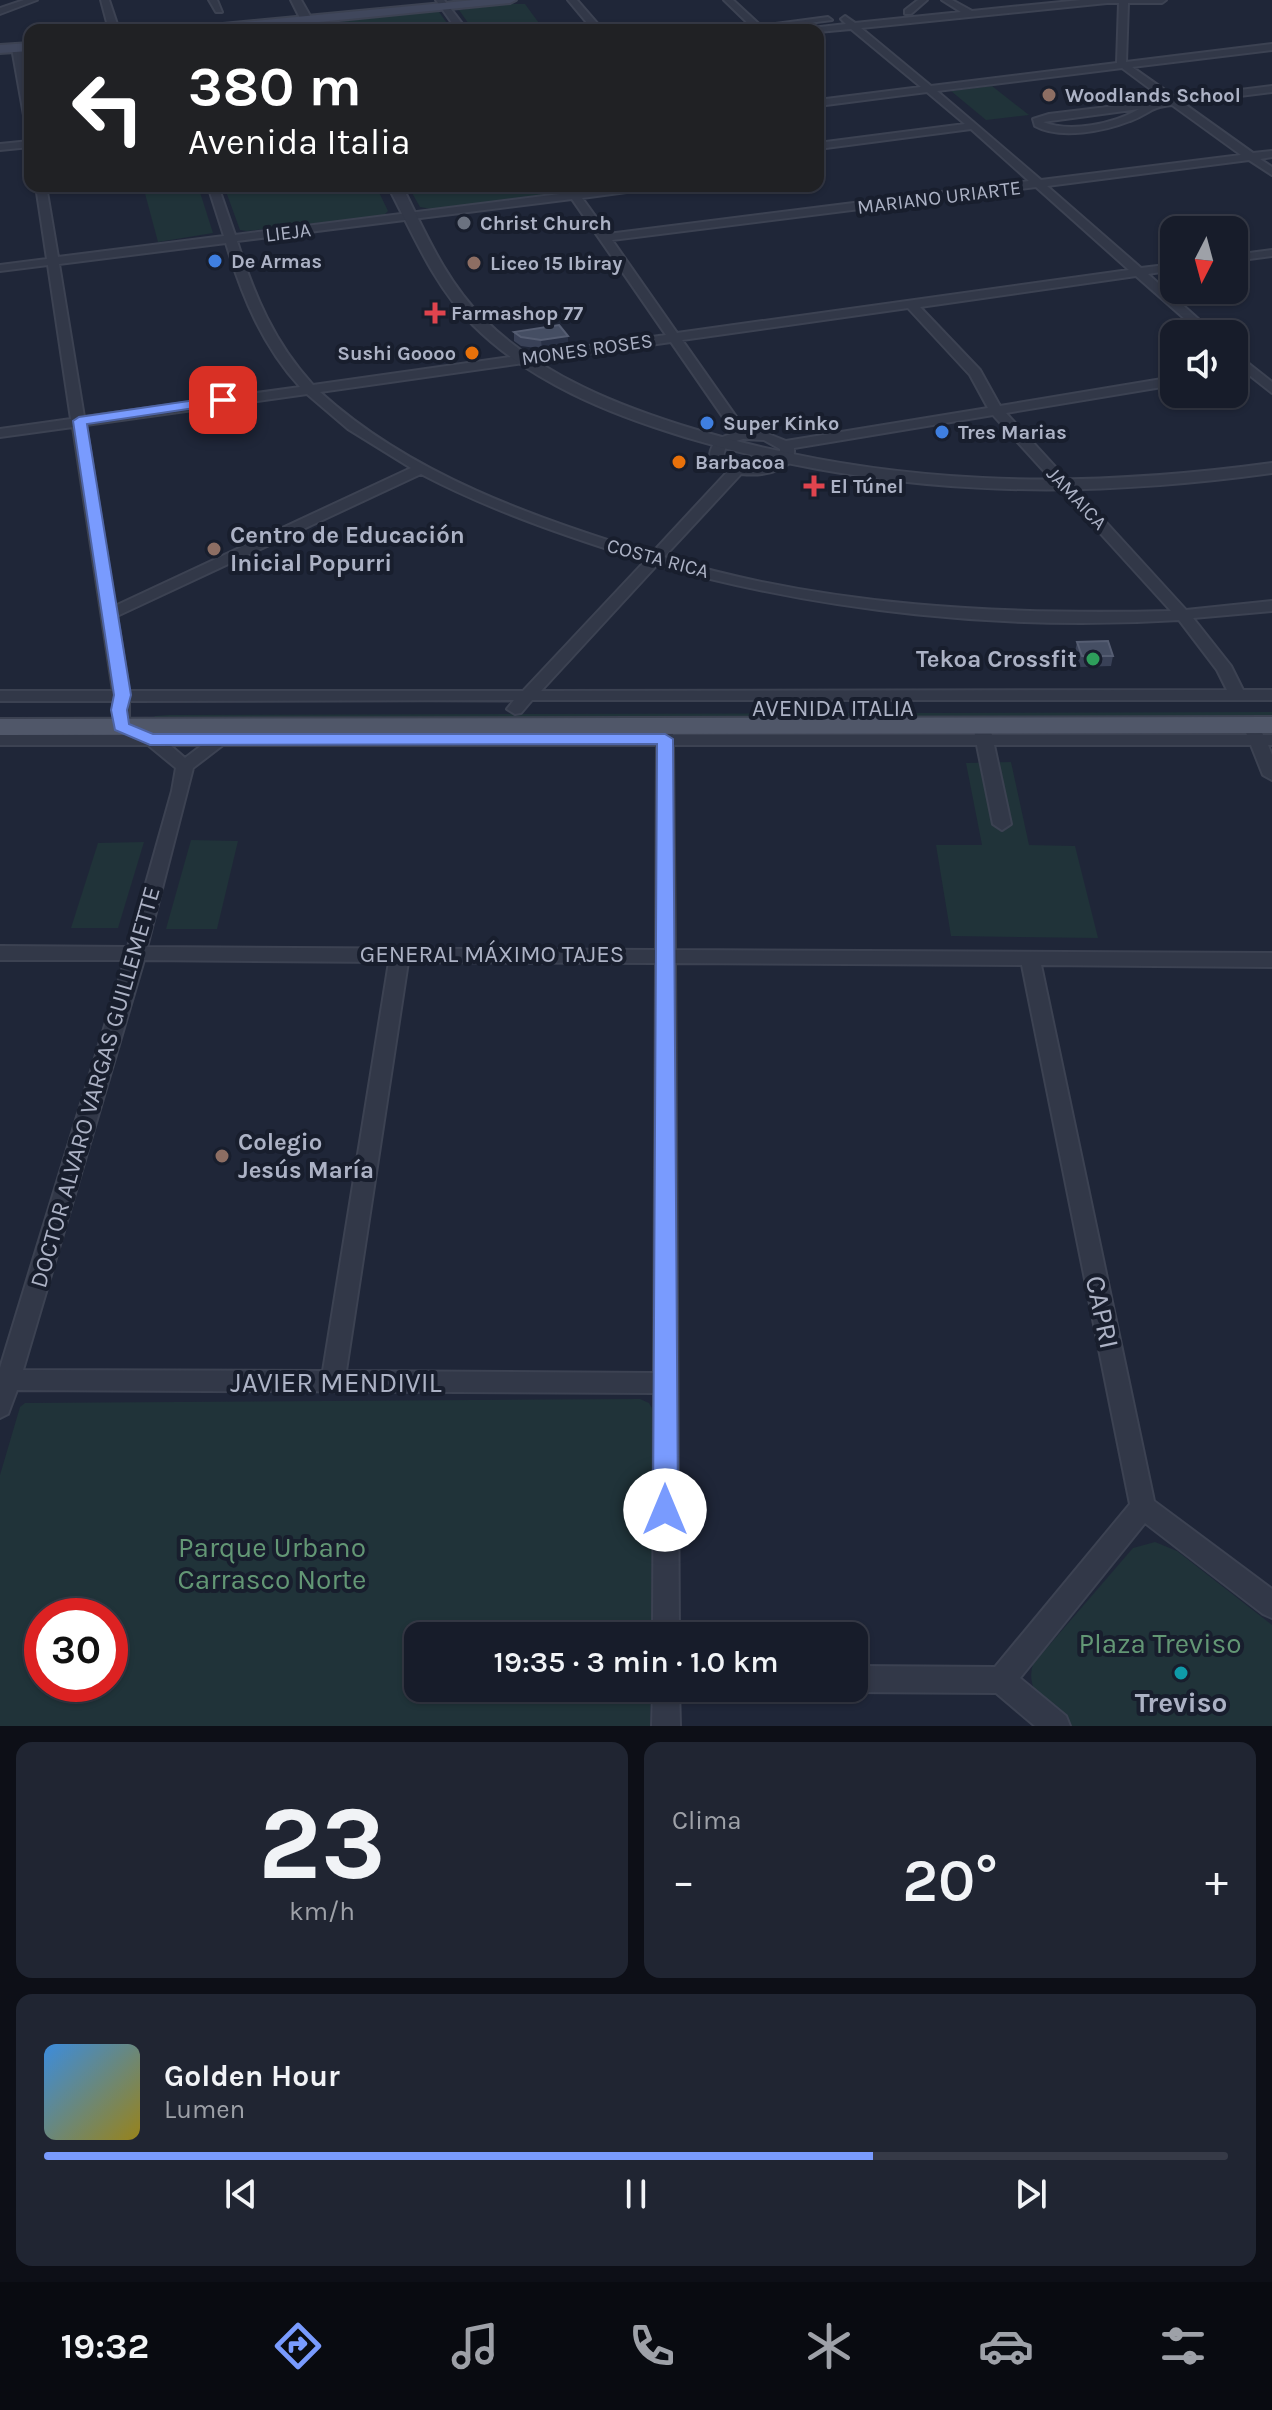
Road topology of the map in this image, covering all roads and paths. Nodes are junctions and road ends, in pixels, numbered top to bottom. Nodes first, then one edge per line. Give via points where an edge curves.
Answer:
1 (33, 0) edge
2 (105, 0) edge
3 (213, 0) edge
4 (296, 0) edge
5 (508, 0) edge
6 (572, 0) edge
7 (728, 0) edge
8 (923, 0) edge
9 (946, 0) edge
10 (1025, 0) edge
11 (1162, 0) edge
12 (1125, 1) edge
13 (442, 3) edge
14 (960, 7) junction
15 (219, 10) dead end
16 (0, 11) edge
17 (908, 12) junction
18 (970, 14) junction
19 (849, 22) junction
20 (112, 24) edge
21 (308, 24) edge
22 (315, 24) edge
23 (458, 24) edge
24 (593, 24) edge
25 (759, 24) edge
26 (821, 24) edge
27 (824, 28) edge
28 (24, 47) edge
29 (1272, 47) edge
30 (0, 49) edge
31 (1123, 65) junction
32 (928, 89) junction
33 (1272, 89) edge
34 (1175, 101) junction
35 (824, 102) edge
36 (1149, 105) junction
37 (973, 126) junction
38 (24, 145) edge
39 (824, 145) edge
40 (0, 147) edge
41 (1272, 154) edge
42 (1251, 157) junction
43 (1272, 172) edge
44 (1039, 184) junction
45 (42, 192) edge
46 (215, 192) edge
47 (398, 192) edge
48 (573, 192) edge
49 (411, 217) junction
50 (232, 238) junction
51 (605, 238) junction
52 (1272, 253) edge
53 (1248, 256) edge
54 (53, 261) junction
55 (0, 268) edge
56 (1160, 269) edge
57 (1138, 272) junction
58 (911, 304) junction
59 (1193, 320) edge
60 (674, 337) junction
61 (521, 358) junction
62 (1272, 366) edge
63 (1250, 369) joint
64 (1160, 383) edge
65 (309, 388) junction
66 (1272, 389) edge
67 (995, 409) junction
68 (79, 421) junction
69 (0, 433) edge
70 (742, 435) junction
71 (721, 443) junction
72 (786, 452) junction
73 (1272, 468) edge
74 (420, 469) junction
75 (738, 469) junction
76 (1067, 488) junction
77 (653, 559) junction
78 (1272, 606) edge
79 (110, 614) junction
80 (1183, 615) junction
81 (1272, 695) edge
82 (0, 696) edge
83 (1238, 696) junction
84 (521, 702) junction
85 (1272, 707) edge
86 (121, 710) junction
87 (0, 711) edge
88 (384, 717) junction
89 (248, 726) junction
90 (0, 727) edge
91 (665, 732) junction
92 (1263, 732) edge
93 (983, 733) junction
94 (220, 739) junction
95 (0, 740) edge
96 (150, 740) junction
97 (185, 766) junction
98 (1272, 775) edge
99 (1002, 824) dead end
100 (0, 953) edge
101 (136, 954) junction
102 (400, 954) junction
103 (664, 955) junction
104 (1030, 958) junction
105 (1272, 960) edge
106 (8, 1380) junction
107 (333, 1382) junction
108 (664, 1383) junction
109 (0, 1407) edge
110 (1143, 1507) junction
111 (1272, 1605) edge
112 (666, 1622) edge
113 (868, 1679) edge
114 (1001, 1680) junction
115 (666, 1702) edge
116 (666, 1726) edge
117 (1056, 1726) edge

1 - 16 street
2 - 20 street
3 - 15 street
4 - 21 street
5 - 13 main road
6 - 24 street
7 - 25 street
8 - 17 street
9 - 14 street
10 - 14 street
11 - 12 street
12 - 18 street
12 - 31 street
13 - 22 main road
13 - 23 street
14 - 17 street
14 - 18 street
17 - 19 street
18 - 19 street
19 - 26 street
19 - 27 street
19 - 32 street
28 - 30 main road
29 - 31 street
31 - 32 street
31 - 34 street
32 - 35 street
32 - 37 street
33 - 34 street
34 - 36 street
34 - 42 street
36 - 36 street via 1049,117 1037,121 1058,130 1116,123
37 - 39 street
37 - 44 street
38 - 40 street
41 - 42 street, MARIANO URIARTE
42 - 43 street
42 - 44 street, MARIANO URIARTE
44 - 51 street, MARIANO URIARTE
44 - 57 street
45 - 54 street
46 - 50 street, COSTA RICA
47 - 49 street
48 - 49 street, LIEJA
48 - 51 street
49 - 50 street, LIEJA
49 - 61 street via 462,306
50 - 54 street, LIEJA
50 - 65 street, COSTA RICA via 252,304 272,345
51 - 60 street
52 - 53 street
54 - 55 street, LIEJA
54 - 68 street
56 - 57 street, MONES ROSES
57 - 58 street, MONES ROSES
57 - 59 street
58 - 60 street, MONES ROSES
58 - 67 street, JAMAICA via 975,373
60 - 61 street, MONES ROSES
60 - 70 street
61 - 65 street, MONES ROSES
61 - 71 street via 616,408
62 - 63 street
63 - 66 street
64 - 67 street
65 - 68 street, MONES ROSES
65 - 74 street, COSTA RICA
67 - 72 street
67 - 76 street, JAMAICA
68 - 69 street, MONES ROSES
68 - 79 street
70 - 71 street
70 - 72 street via 766,436
71 - 72 street
71 - 75 street via 717,455
72 - 75 street via 767,470
72 - 76 street via 906,479
73 - 76 street via 1164,483
74 - 77 street, COSTA RICA via 540,522
74 - 79 street
75 - 77 street
76 - 80 street, JAMAICA
77 - 80 street, COSTA RICA via 787,589 918,607 1050,616
77 - 84 street
78 - 80 street, COSTA RICA
79 - 86 street
80 - 83 street, JAMAICA via 1225,669
81 - 83 street, AVENIDA ITALIA
82 - 86 street, AVENIDA ITALIA
83 - 84 street, AVENIDA ITALIA
84 - 85 main road, AVENIDA ITALIA
84 - 88 main road, AVENIDA ITALIA
86 - 87 main road, AVENIDA ITALIA
86 - 88 main road, AVENIDA ITALIA
86 - 89 main road, AVENIDA ITALIA
86 - 90 main road, AVENIDA ITALIA
86 - 96 street
88 - 89 main road, AVENIDA ITALIA
88 - 91 main road, AVENIDA ITALIA
88 - 94 street, AVENIDA ITALIA
89 - 94 street, AVENIDA ITALIA
91 - 93 main road, AVENIDA ITALIA
91 - 103 street
92 - 93 main road, AVENIDA ITALIA
92 - 98 street
93 - 99 street
94 - 96 street, AVENIDA ITALIA
94 - 97 street
95 - 96 street, AVENIDA ITALIA
96 - 97 street
97 - 101 street, DOCTOR ALVARO VARGAS GUILLEMETTE
100 - 101 street, GENERAL MÁXIMO TAJES
101 - 102 street, GENERAL MÁXIMO TAJES
101 - 106 street, DOCTOR ALVARO VARGAS GUILLEMETTE
102 - 103 street, GENERAL MÁXIMO TAJES
102 - 107 street
103 - 104 street, GENERAL MÁXIMO TAJES
103 - 108 street
104 - 105 street, GENERAL MÁXIMO TAJES
104 - 110 street, CAPRI
106 - 107 street, JAVIER MENDIVIL
106 - 109 street, DOCTOR ALVARO VARGAS GUILLEMETTE
107 - 108 street, JAVIER MENDIVIL
108 - 112 street
110 - 111 street
110 - 114 street
113 - 114 street
114 - 117 street
115 - 116 street

